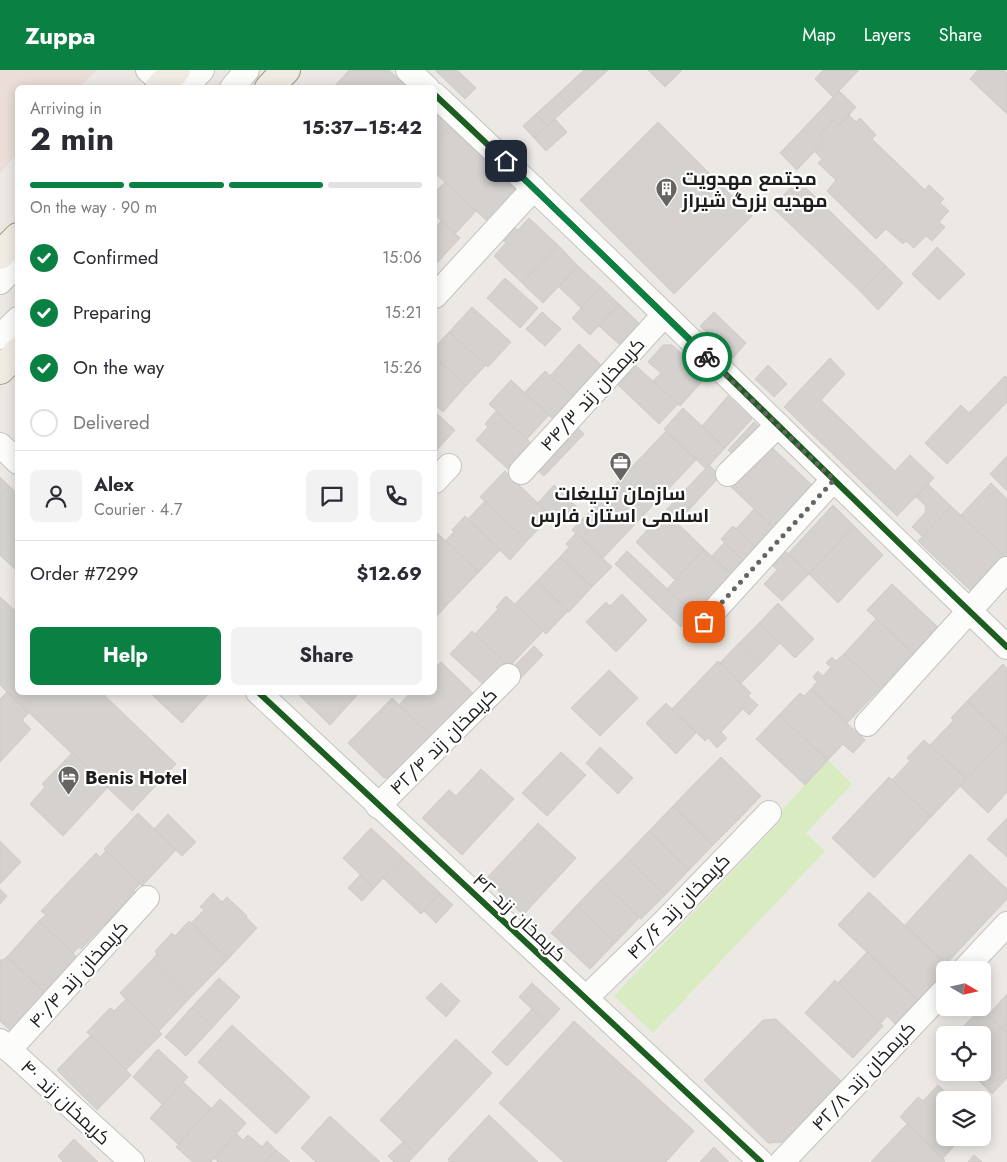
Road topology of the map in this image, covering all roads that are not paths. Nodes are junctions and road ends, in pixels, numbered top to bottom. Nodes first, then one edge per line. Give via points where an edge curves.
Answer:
1 (202, 70) edge
2 (247, 70) edge
3 (286, 70) edge
4 (408, 70) edge
5 (166, 80) edge
6 (234, 85) edge
7 (272, 85) edge
8 (424, 85) edge
9 (437, 97) edge
10 (534, 188) junction
11 (15, 240) edge
12 (0, 255) edge
13 (15, 266) edge
14 (0, 282) edge
15 (437, 294) edge
16 (664, 315) junction
17 (15, 322) edge
18 (0, 338) edge
19 (15, 355) edge
20 (0, 370) edge
21 (778, 425) junction
22 (0, 445) edge
23 (15, 459) edge
24 (521, 472) dead end
25 (728, 474) dead end
26 (834, 480) junction
27 (1007, 569) edge
28 (969, 611) junction
29 (704, 622) dead end
30 (1007, 647) edge
31 (508, 676) dead end
32 (261, 695) edge
33 (867, 724) dead end
34 (378, 806) junction
35 (769, 813) dead end
36 (147, 898) dead end
37 (1007, 924) edge
38 (972, 961) edge
39 (586, 998) junction
40 (936, 999) edge
41 (5, 1045) edge
42 (132, 1162) edge
43 (761, 1162) edge
44 (782, 1162) edge

1 - 5 street
2 - 6 street
3 - 7 main road
4 - 8 street
9 - 10 street
10 - 15 street
10 - 16 street
11 - 12 main road
13 - 14 street
16 - 21 street
16 - 24 street, کریمخان زند ۴۴/۳
17 - 18 street
19 - 20 main road
21 - 25 street
21 - 26 street
22 - 23 street
26 - 28 street
26 - 29 street
27 - 28 street
28 - 30 street
28 - 33 street
31 - 34 street, کریمخان زند ۴۲/۴
32 - 34 street, کریمخان زند ۴۲
34 - 39 street, کریمخان زند ۴۲
35 - 39 street, کریمخان زند ۴۲/۶
36 - 41 street, کریمخان زند ۴۰/۴
37 - 38 street
39 - 43 street, کریمخان زند ۴۲
40 - 44 street, کریمخان زند ۴۲/۸
41 - 42 street, کریمخان زند ۴۰

